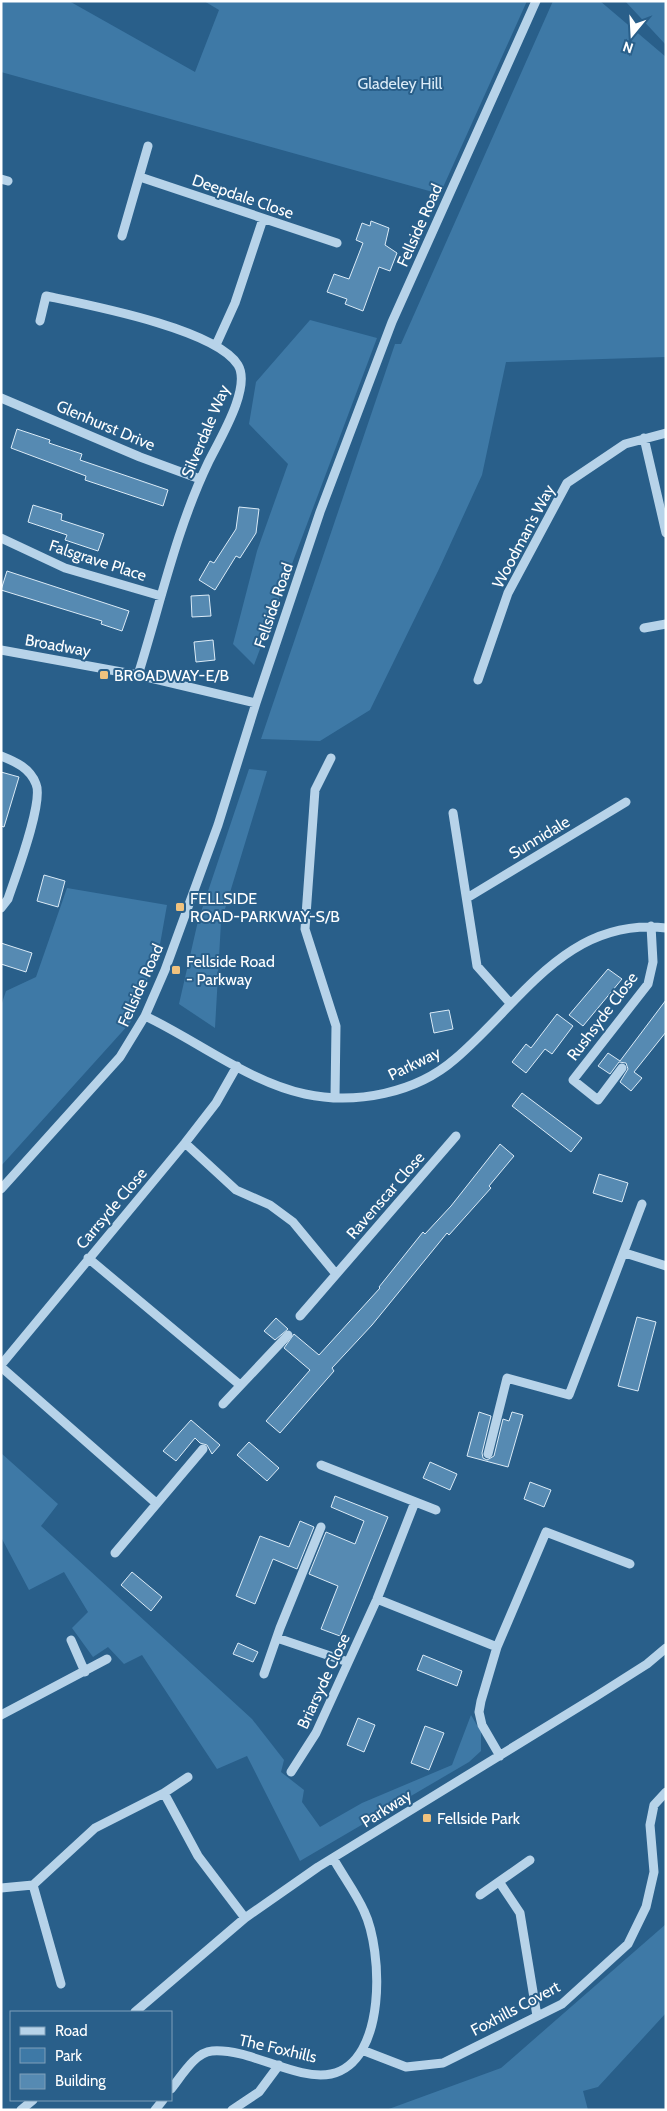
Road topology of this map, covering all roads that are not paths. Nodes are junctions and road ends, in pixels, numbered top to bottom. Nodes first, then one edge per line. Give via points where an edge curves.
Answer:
1 (536, 1) edge
2 (148, 146) dead end
3 (140, 177) junction
4 (263, 219) junction
5 (122, 236) dead end
6 (336, 243) dead end
7 (40, 321) dead end
8 (216, 344) junction
9 (1, 398) edge
10 (666, 433) edge
11 (644, 438) junction
12 (200, 479) junction
13 (666, 533) edge
14 (1, 538) edge
15 (161, 596) junction
16 (666, 624) edge
17 (644, 628) dead end
18 (1, 650) edge
19 (138, 675) junction
20 (478, 680) dead end
21 (256, 704) junction
22 (1, 756) edge
23 (331, 758) dead end
24 (626, 802) dead end
25 (453, 814) dead end
26 (467, 898) junction
27 (1, 908) edge
28 (651, 926) junction
29 (666, 928) edge
30 (510, 1003) junction
31 (145, 1016) junction
32 (237, 1066) junction
33 (622, 1068) dead end
34 (335, 1097) junction
35 (456, 1136) dead end
36 (185, 1143) junction
37 (1, 1190) edge
38 (642, 1204) dead end
39 (625, 1252) junction
40 (88, 1258) junction
41 (666, 1266) edge
42 (336, 1274) junction
43 (300, 1316) dead end
44 (288, 1335) dead end
45 (1, 1366) edge
46 (240, 1385) junction
47 (223, 1404) dead end
48 (202, 1449) dead end
49 (488, 1454) dead end
50 (322, 1465) dead end
51 (415, 1502) junction
52 (156, 1503) junction
53 (436, 1510) dead end
54 (321, 1527) dead end
55 (115, 1554) dead end
56 (630, 1564) dead end
57 (377, 1599) junction
58 (277, 1638) junction
59 (71, 1640) dead end
60 (497, 1647) junction
61 (666, 1648) edge
62 (107, 1659) dead end
63 (348, 1662) junction
64 (85, 1672) junction
65 (264, 1674) dead end
66 (1, 1715) edge
67 (500, 1756) junction
68 (291, 1772) dead end
69 (188, 1777) dead end
70 (666, 1792) edge
71 (164, 1793) junction
72 (333, 1858) junction
73 (530, 1860) dead end
74 (500, 1883) junction
75 (33, 1885) junction
76 (1, 1888) edge
77 (480, 1895) dead end
78 (245, 1918) junction
79 (62, 1984) dead end
80 (136, 2011) edge
81 (538, 2016) junction
82 (362, 2050) junction
83 (278, 2065) junction
84 (172, 2089) edge
85 (33, 2101) edge
86 (21, 2110) edge
87 (232, 2110) edge

1 - 21 street, Fellside Road via 392,322 320,512
2 - 3 street
3 - 4 street, Deepdale Close
3 - 5 street
4 - 6 street, Deepdale Close
4 - 8 street
7 - 8 street, Silverdale Way via 46,296 135,316
8 - 12 street, Silverdale Way via 240,367 242,382 239,398
9 - 12 street, Glenhurst Drive
10 - 11 street, Woodman's Way
11 - 13 street
11 - 20 street, Woodman's Way via 625,444 567,484 508,593
12 - 15 street, Silverdale Way
14 - 15 street, Falsgrave Place via 65,568
15 - 19 street, Silverdale Way
16 - 17 street
18 - 19 street, Broadway
19 - 21 street, Broadway
21 - 31 street, Fellside Road via 218,825
22 - 27 street via 22,763 37,784 38,803 8,900
23 - 34 street via 315,790 305,929 336,1026
24 - 26 street, Sunnidale
25 - 26 street
26 - 30 street via 477,966
28 - 29 street, Parkway
28 - 30 street, Parkway via 606,934 585,942 543,970
28 - 33 street, Rushsyde Close via 653,962 648,984 573,1080 598,1100
30 - 34 street, Parkway via 454,1060 412,1085 382,1094
31 - 32 street, Parkway
31 - 37 street, Fellside Road via 120,1057
32 - 34 street, Parkway via 304,1094
32 - 36 street, Carrsyde Close via 216,1103
35 - 42 street, Ravenscar Close
36 - 40 street, Carrsyde Close
36 - 42 street via 236,1190 270,1205 293,1222
38 - 39 street
39 - 41 street
39 - 49 street via 569,1395 507,1378
40 - 45 street, Carrsyde Close
40 - 46 street
42 - 43 street, Ravenscar Close
44 - 46 street
45 - 52 street, Carrsyde Close
46 - 47 street
48 - 52 street
50 - 51 street
51 - 53 street
51 - 57 street, Briarsyde Close
52 - 55 street
54 - 58 street
56 - 60 street via 546,1532
57 - 60 street
57 - 63 street, Briarsyde Close
58 - 63 street
58 - 65 street
59 - 64 street
60 - 67 street via 479,1712 482,1725
61 - 67 street, Parkway via 648,1664
62 - 64 street
63 - 68 street, Briarsyde Close via 316,1733
64 - 66 street
67 - 72 street, Parkway
69 - 71 street
70 - 81 street, Foxhills Covert via 654,1805 650,1825 654,1872 646,1907 628,1944 562,2004
71 - 75 street via 95,1828
71 - 78 street via 198,1856
72 - 78 street, Parkway
72 - 82 street, The Foxhills via 365,1912 374,1948 376,2002
73 - 74 street
74 - 77 street
74 - 81 street via 520,1913
75 - 76 street
75 - 79 street
78 - 80 street, Parkway
81 - 82 street, Foxhills Covert via 443,2063 406,2067
82 - 83 street, The Foxhills via 347,2068 330,2074 308,2073
83 - 84 street, The Foxhills via 234,2052 210,2051 196,2059
83 - 87 street via 259,2092
85 - 86 street

